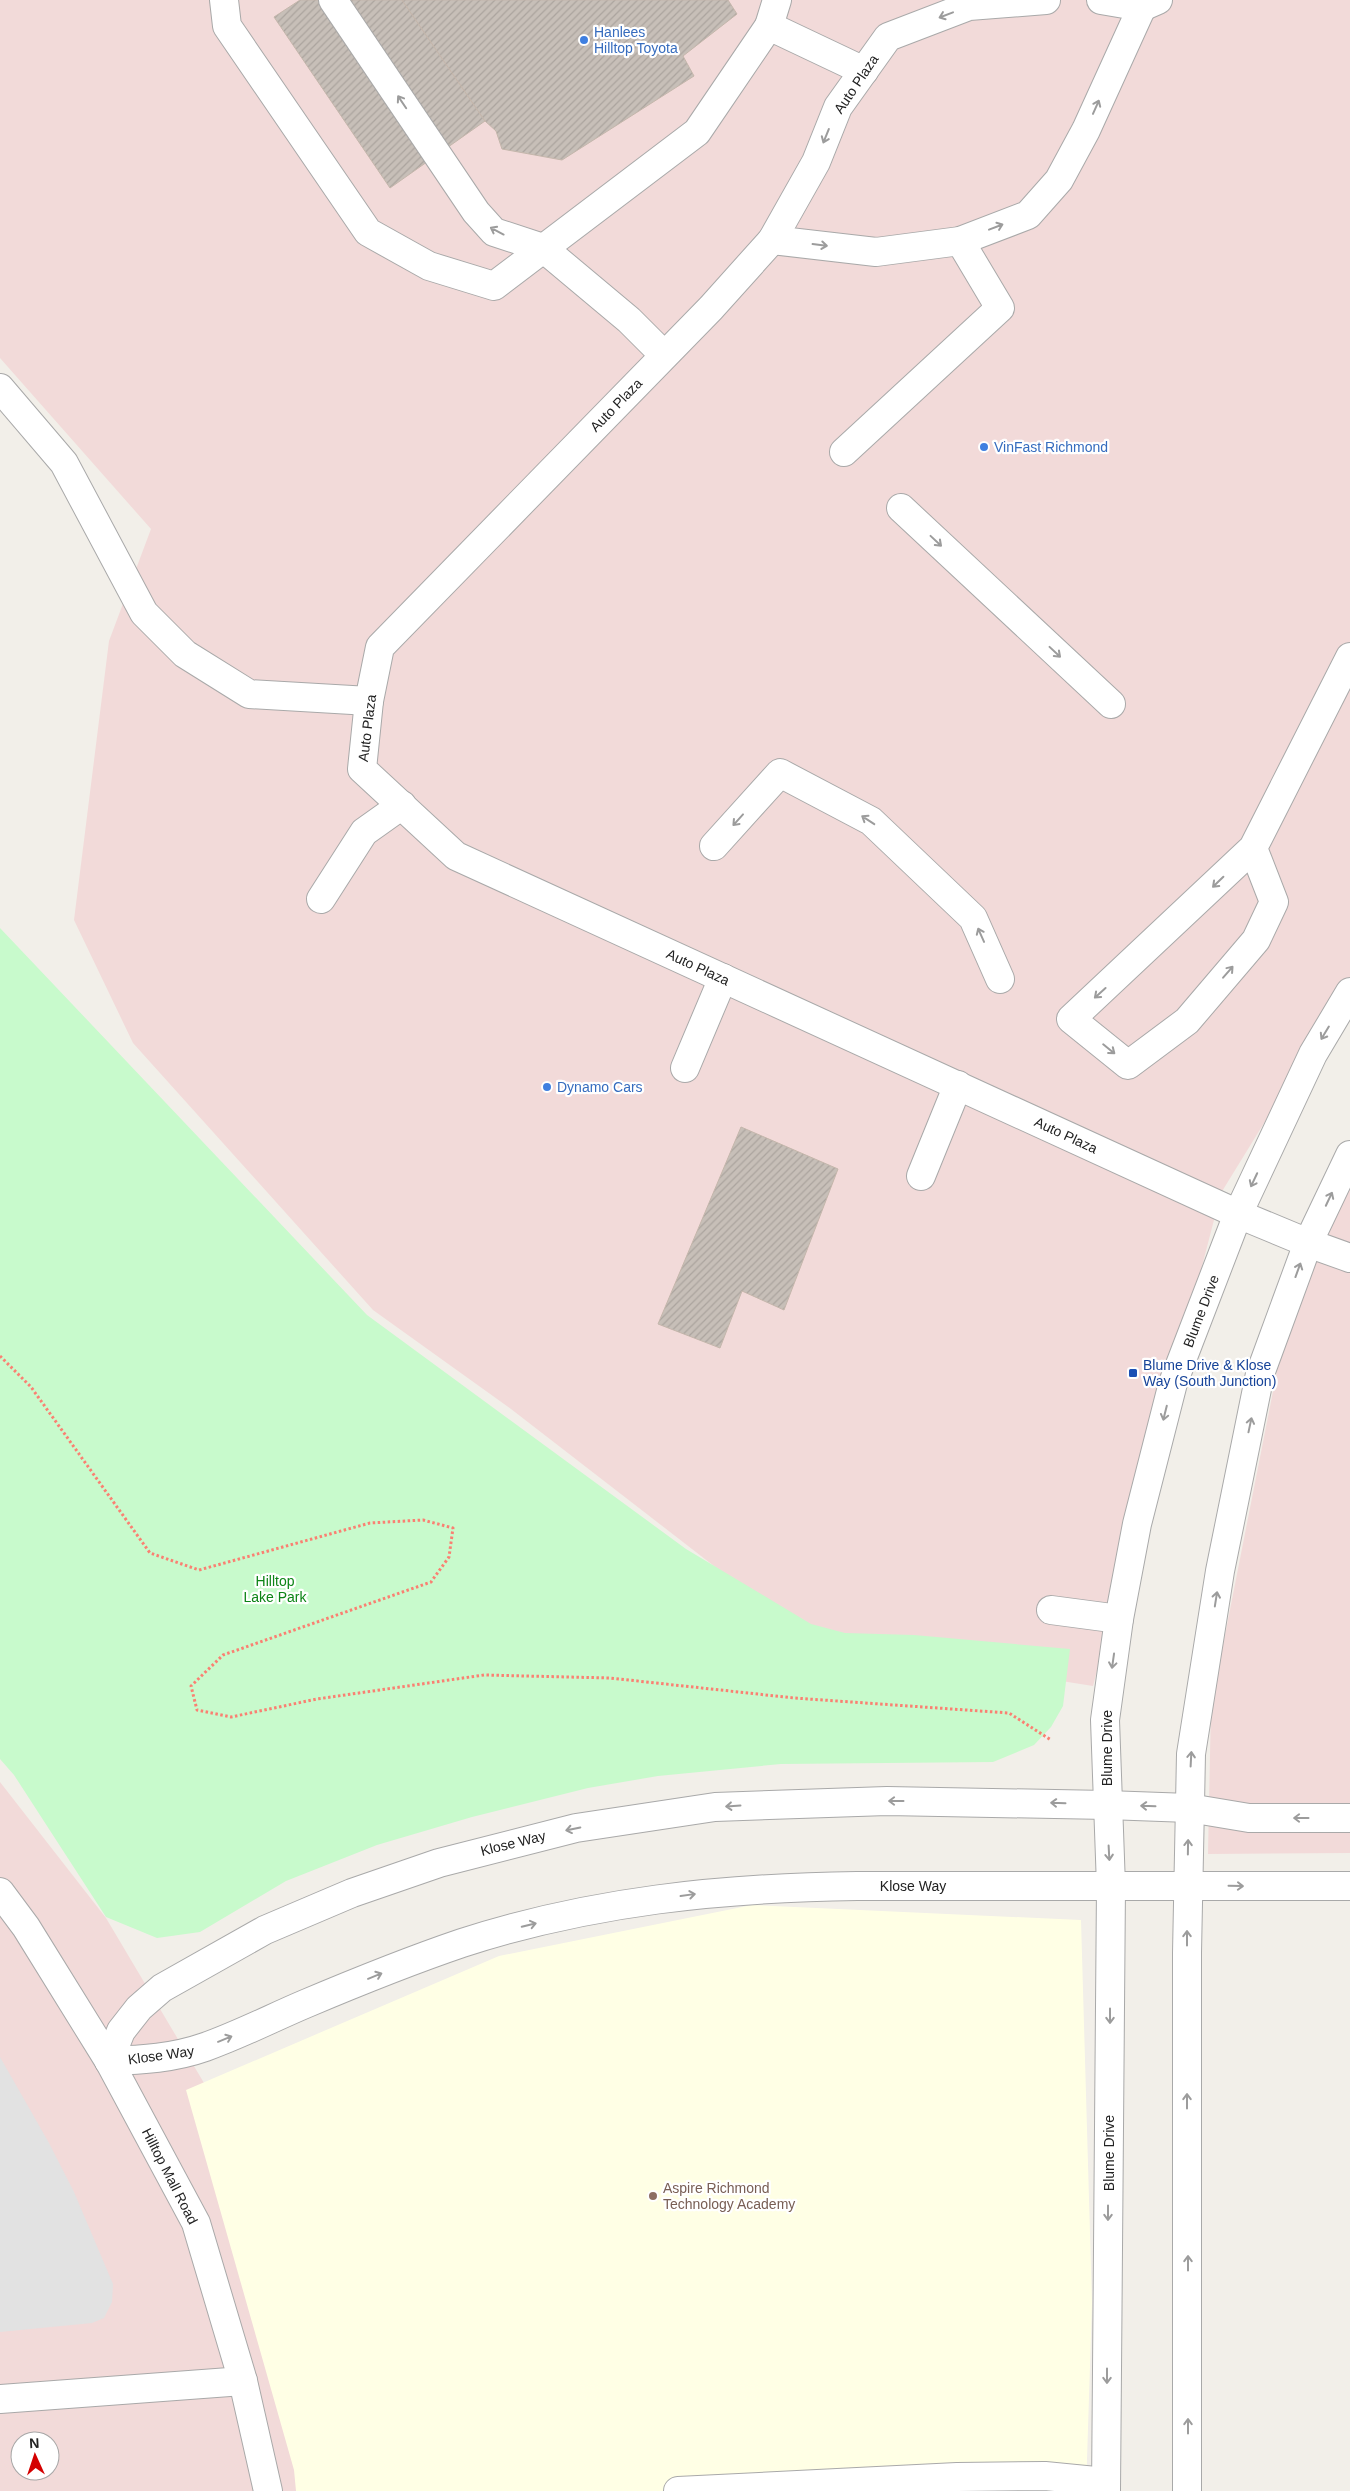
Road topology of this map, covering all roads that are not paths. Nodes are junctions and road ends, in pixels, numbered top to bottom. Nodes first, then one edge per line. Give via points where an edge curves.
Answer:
1 (224, 0) edge
2 (333, 0) edge
3 (777, 0) edge
4 (1046, 0) edge
5 (1101, 0) edge
6 (1150, 4) edge
7 (769, 26) junction
8 (864, 71) junction
9 (772, 240) junction
10 (960, 241) junction
11 (543, 248) junction
12 (664, 355) junction
13 (0, 388) edge
14 (844, 452) dead end
15 (901, 508) dead end
16 (1350, 656) edge
17 (369, 701) junction
18 (1111, 704) dead end
19 (402, 805) junction
20 (714, 846) dead end
21 (1253, 848) junction
22 (321, 899) dead end
23 (723, 978) junction
24 (1000, 979) dead end
25 (1350, 992) edge
26 (685, 1068) dead end
27 (958, 1085) junction
28 (1350, 1155) edge
29 (921, 1176) dead end
30 (1238, 1214) junction
31 (1308, 1244) junction
32 (1350, 1258) edge
33 (1051, 1610) dead end
34 (1119, 1619) junction
35 (1107, 1805) junction
36 (1189, 1808) junction
37 (1350, 1818) edge
38 (1111, 1886) junction
39 (1188, 1886) junction
40 (1350, 1886) edge
41 (0, 1892) edge
42 (109, 2061) junction
43 (244, 2382) junction
44 (0, 2399) edge
45 (1106, 2486) edge
46 (268, 2491) edge
47 (678, 2491) edge
48 (1187, 2491) edge

1 - 11 street via 227,26 368,232 429,266 494,286
11 -> 2 street via 494,232 476,212
3 - 7 street
4 -> 8 street, Auto Plaza via 969,6 888,37
5 - 6 street
10 -> 6 street via 1028,215 1059,180
7 - 8 street
7 - 11 street via 697,132
8 -> 9 street, Auto Plaza via 838,107 816,162
9 -> 10 street via 876,252
9 - 12 street, Auto Plaza
10 - 14 street via 1000,308
11 - 12 street via 629,320
12 - 17 street, Auto Plaza via 380,647
13 - 17 street via 64,464 144,613 185,654 249,694
15 -> 18 street
16 - 21 street
17 - 19 street, Auto Plaza via 362,769
19 - 22 street via 364,832
19 - 23 street, Auto Plaza via 456,856
24 -> 20 street via 973,918 870,821 780,773
21 -> 21 street via 1071,1019 1128,1065 1187,1021 1256,940 1274,902
23 - 26 street
23 - 27 street, Auto Plaza
25 -> 30 street, Blume Drive via 1313,1054
27 - 29 street
27 - 30 street, Auto Plaza
31 -> 28 street
30 - 31 street, Auto Plaza
30 -> 34 street, Blume Drive via 1173,1382 1137,1524
31 - 32 street, Auto Plaza
36 -> 31 street via 1191,1754 1220,1571 1260,1374
33 - 34 street
34 -> 35 street, Blume Drive via 1105,1720
36 -> 35 street, Klose Way
35 -> 38 street, Blume Drive
35 -> 42 street, Klose Way via 949,1800 760,1804 668,1813 521,1841 439,1863 352,1893 238,1943 162,1988 138,2008 121,2031
37 -> 36 street, Klose Way via 1249,1818
39 -> 36 street
38 - 39 street, Klose Way
42 -> 38 street, Klose Way via 173,2056 204,2048 328,1994 462,1944 544,1921 621,1905 702,1893 779,1887
38 -> 45 street, Blume Drive
39 -> 40 street, Klose Way
48 -> 39 street
41 - 42 street, Hilltop Mall Road via 26,1927
42 - 43 street, Hilltop Mall Road via 196,2223
43 - 44 street
43 - 46 street, Hilltop Mall Road
45 - 47 street via 1045,2476 957,2477

